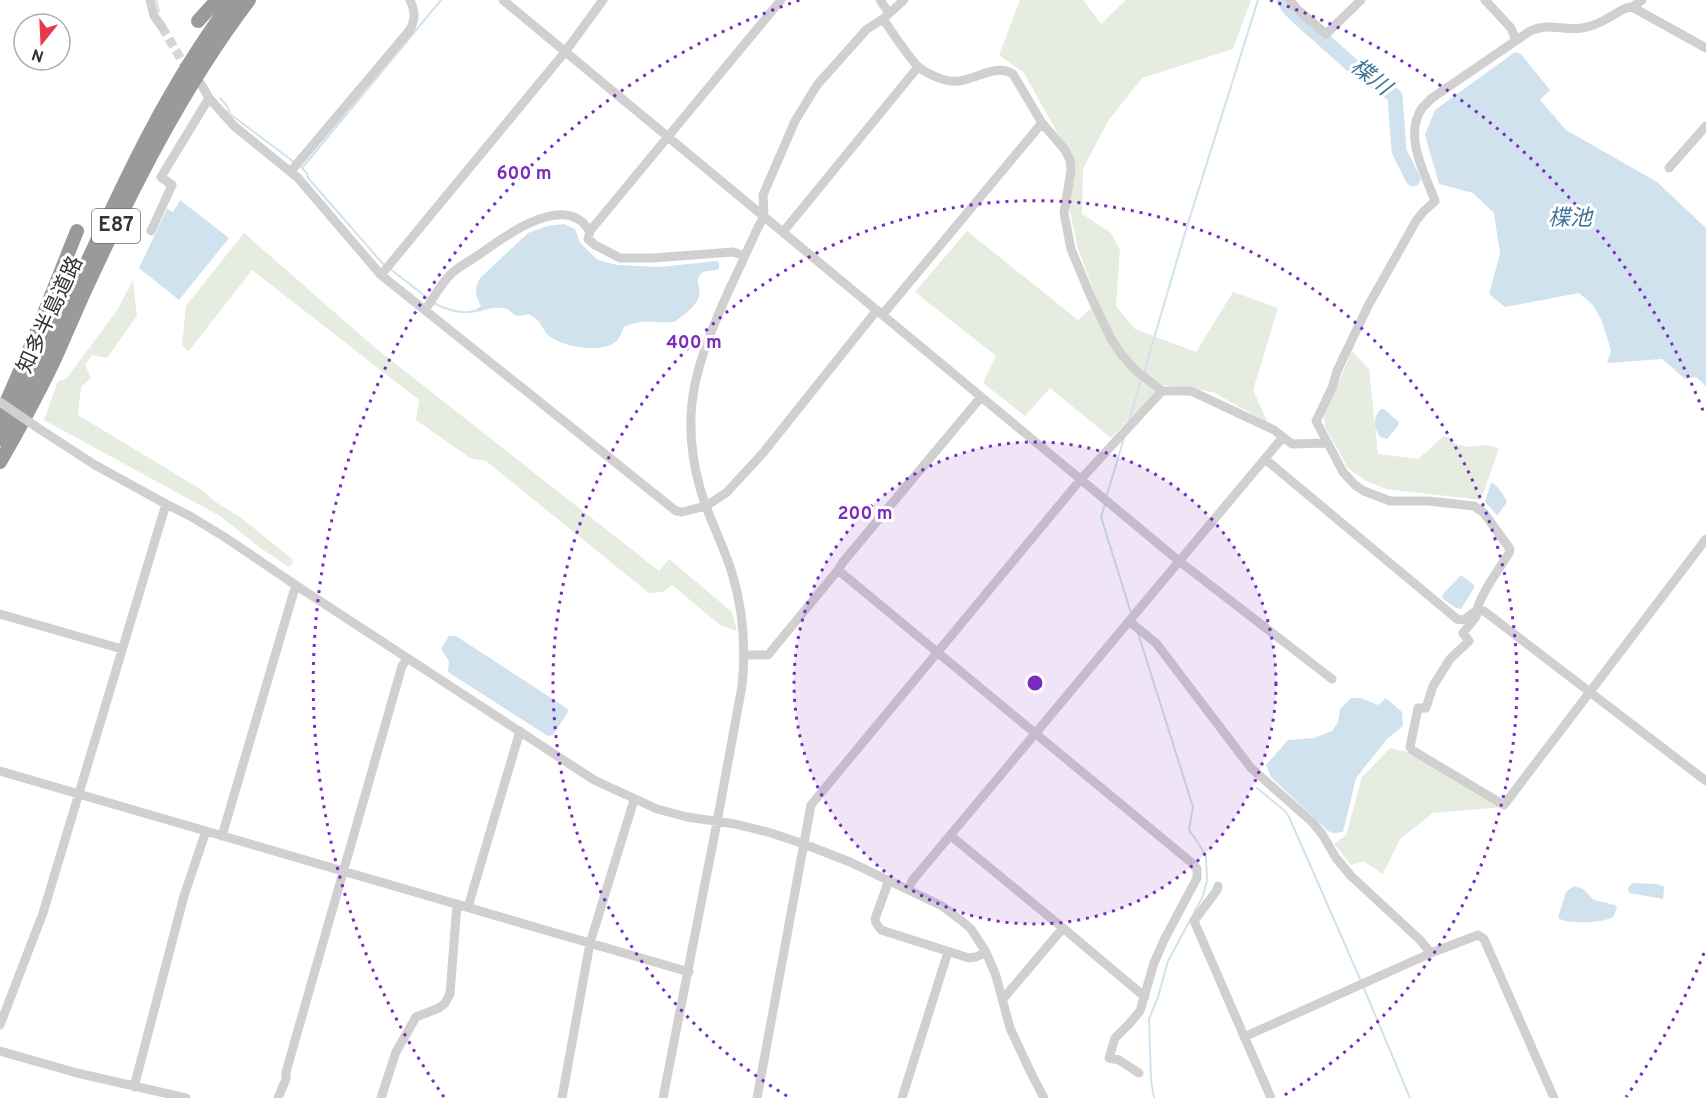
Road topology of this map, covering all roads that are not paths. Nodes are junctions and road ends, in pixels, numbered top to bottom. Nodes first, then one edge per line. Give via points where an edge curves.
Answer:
1 (150, 0) edge
2 (217, 0) edge
3 (233, 0) edge
4 (249, 0) edge
5 (410, 0) edge
6 (503, 0) edge
7 (603, 0) edge
8 (782, 0) edge
9 (880, 0) edge
10 (904, 0) edge
11 (1290, 0) edge
12 (1361, 0) edge
13 (1485, 0) edge
14 (1642, 0) edge
15 (1632, 7) junction
16 (886, 16) junction
17 (198, 21) dead end
18 (162, 27) tunnel mouth
19 (1516, 40) junction
20 (1706, 48) edge
21 (565, 52) junction
22 (918, 68) junction
23 (201, 84) dead end
24 (208, 98) junction
25 (1042, 123) junction
26 (1706, 126) edge
27 (668, 136) junction
28 (1669, 168) dead end
29 (291, 171) junction
30 (764, 216) junction
31 (77, 231) dead end
32 (151, 231) dead end
33 (590, 231) junction
34 (783, 232) junction
35 (745, 256) junction
36 (381, 275) junction
37 (425, 310) junction
38 (880, 312) junction
39 (1162, 391) junction
40 (981, 397) junction
41 (0, 402) edge
42 (0, 417) edge
43 (1283, 437) junction
44 (0, 439) edge
45 (1328, 443) junction
46 (1265, 459) junction
47 (0, 462) edge
48 (1081, 479) junction
49 (166, 504) junction
50 (706, 506) junction
51 (1706, 539) edge
52 (1179, 561) junction
53 (838, 570) junction
54 (297, 586) junction
55 (1476, 612) junction
56 (0, 614) edge
57 (1130, 621) junction
58 (122, 649) junction
59 (937, 652) junction
60 (744, 655) junction
61 (408, 658) junction
62 (1332, 679) dead end
63 (1589, 692) junction
64 (520, 731) junction
65 (1036, 734) junction
66 (0, 771) edge
67 (1706, 781) edge
68 (80, 794) junction
69 (634, 800) junction
70 (717, 822) junction
71 (206, 831) junction
72 (222, 836) junction
73 (951, 836) junction
74 (804, 844) junction
75 (344, 872) junction
76 (889, 880) junction
77 (1218, 886) dead end
78 (909, 889) junction
79 (457, 904) junction
80 (468, 907) junction
81 (1063, 928) junction
82 (591, 943) junction
83 (948, 952) junction
84 (986, 952) junction
85 (1431, 953) junction
86 (688, 972) junction
87 (1145, 997) junction
88 (1002, 1000) junction
89 (0, 1025) edge
90 (1244, 1037) junction
91 (0, 1051) edge
92 (1139, 1073) dead end
93 (134, 1087) junction
94 (186, 1098) edge
95 (278, 1098) edge
96 (381, 1098) edge
97 (562, 1098) edge
98 (663, 1098) edge
99 (757, 1098) edge
100 (902, 1098) edge
101 (1044, 1098) edge
102 (1271, 1098) edge
103 (1554, 1098) edge

1 - 18 street
2 - 17 highway
3 - 44 highway, 知多半島道路 / E87 via 168,100
4 - 47 highway, 知多半島道路 / E87 via 180,105 136,186 51,367
5 - 29 street via 414,18 409,31
6 - 21 street
7 - 21 street
8 - 27 street
9 - 16 street
10 - 16 street
11 - 12 street via 1326,34
13 - 19 street via 1511,28
14 - 15 street
15 - 19 street via 1593,26 1539,27
15 - 20 street
16 - 22 street
16 - 30 street via 867,28 817,85 795,121 763,195
19 - 45 street via 1422,108 1414,137 1435,201 1405,240 1337,370 1317,421
21 - 27 street
21 - 36 street
22 - 25 street via 957,82 1008,70
22 - 34 street
23 - 24 street
24 - 29 street via 234,126
24 - 32 street via 161,177 172,185
25 - 38 street
25 - 39 street via 1070,160 1064,213 1071,249 1091,297 1121,354
26 - 28 street
27 - 30 street
27 - 33 street
29 - 36 street
30 - 34 street
30 - 35 street
31 - 42 highway
33 - 35 street via 588,239 620,258 733,252
33 - 37 street via 581,221 567,216 546,217 531,223 450,274
34 - 38 street
35 - 50 street via 708,338 693,391 692,448
36 - 37 street
37 - 50 street via 676,511
38 - 40 street
38 - 50 street via 763,453 726,493
39 - 43 street via 1191,391
39 - 48 street
40 - 48 street
40 - 53 street
41 - 49 street, bridge via 95,465
43 - 45 street via 1292,444
43 - 46 street
45 - 55 street via 1343,472 1364,491 1390,501 1467,505 1484,513 1510,551 1479,600
46 - 52 street
46 - 55 street via 1457,619 1461,621
48 - 52 street
48 - 59 street
49 - 54 street via 226,538
49 - 58 street
50 - 60 street via 734,581
51 - 63 street
52 - 57 street
52 - 62 street
53 - 59 street
53 - 60 street via 768,655
54 - 61 street
54 - 72 street
55 - 63 street via 1484,611
55 - 63 street via 1462,633 1469,641 1450,659 1433,686 1426,708 1418,708 1412,750 1503,805
56 - 58 street
57 - 65 street
57 - 85 street via 1156,644 1254,772 1312,822 1352,876
58 - 68 street
59 - 65 street
59 - 74 street via 814,800
60 - 70 street
61 - 64 street
61 - 75 street via 402,666
63 - 67 street
64 - 69 street via 594,780
64 - 80 street
65 - 73 street
65 - 87 street via 1197,869 1197,878 1154,963
66 - 68 street
68 - 71 street
68 - 89 street via 43,913
69 - 70 street
69 - 82 street
70 - 74 street
70 - 86 street
71 - 72 street
71 - 93 street via 184,896
72 - 75 street
73 - 78 street
73 - 81 street
74 - 76 street
74 - 99 street
75 - 79 street
75 - 95 street
76 - 78 street
76 - 83 street via 875,919 878,927 885,933
77 - 90 street via 1191,919
78 - 84 street via 954,914 971,929
79 - 80 street
79 - 96 street via 450,994 438,1008 416,1017 396,1052
80 - 82 street
81 - 87 street
81 - 88 street
82 - 86 street
82 - 97 street
83 - 84 street via 971,959
83 - 100 street
84 - 88 street
85 - 90 street
85 - 103 street via 1476,934 1484,939
86 - 98 street
87 - 92 street via 1140,1011 1115,1038 1109,1058
88 - 101 street via 1010,1028
90 - 102 street
91 - 93 street
93 - 94 street

